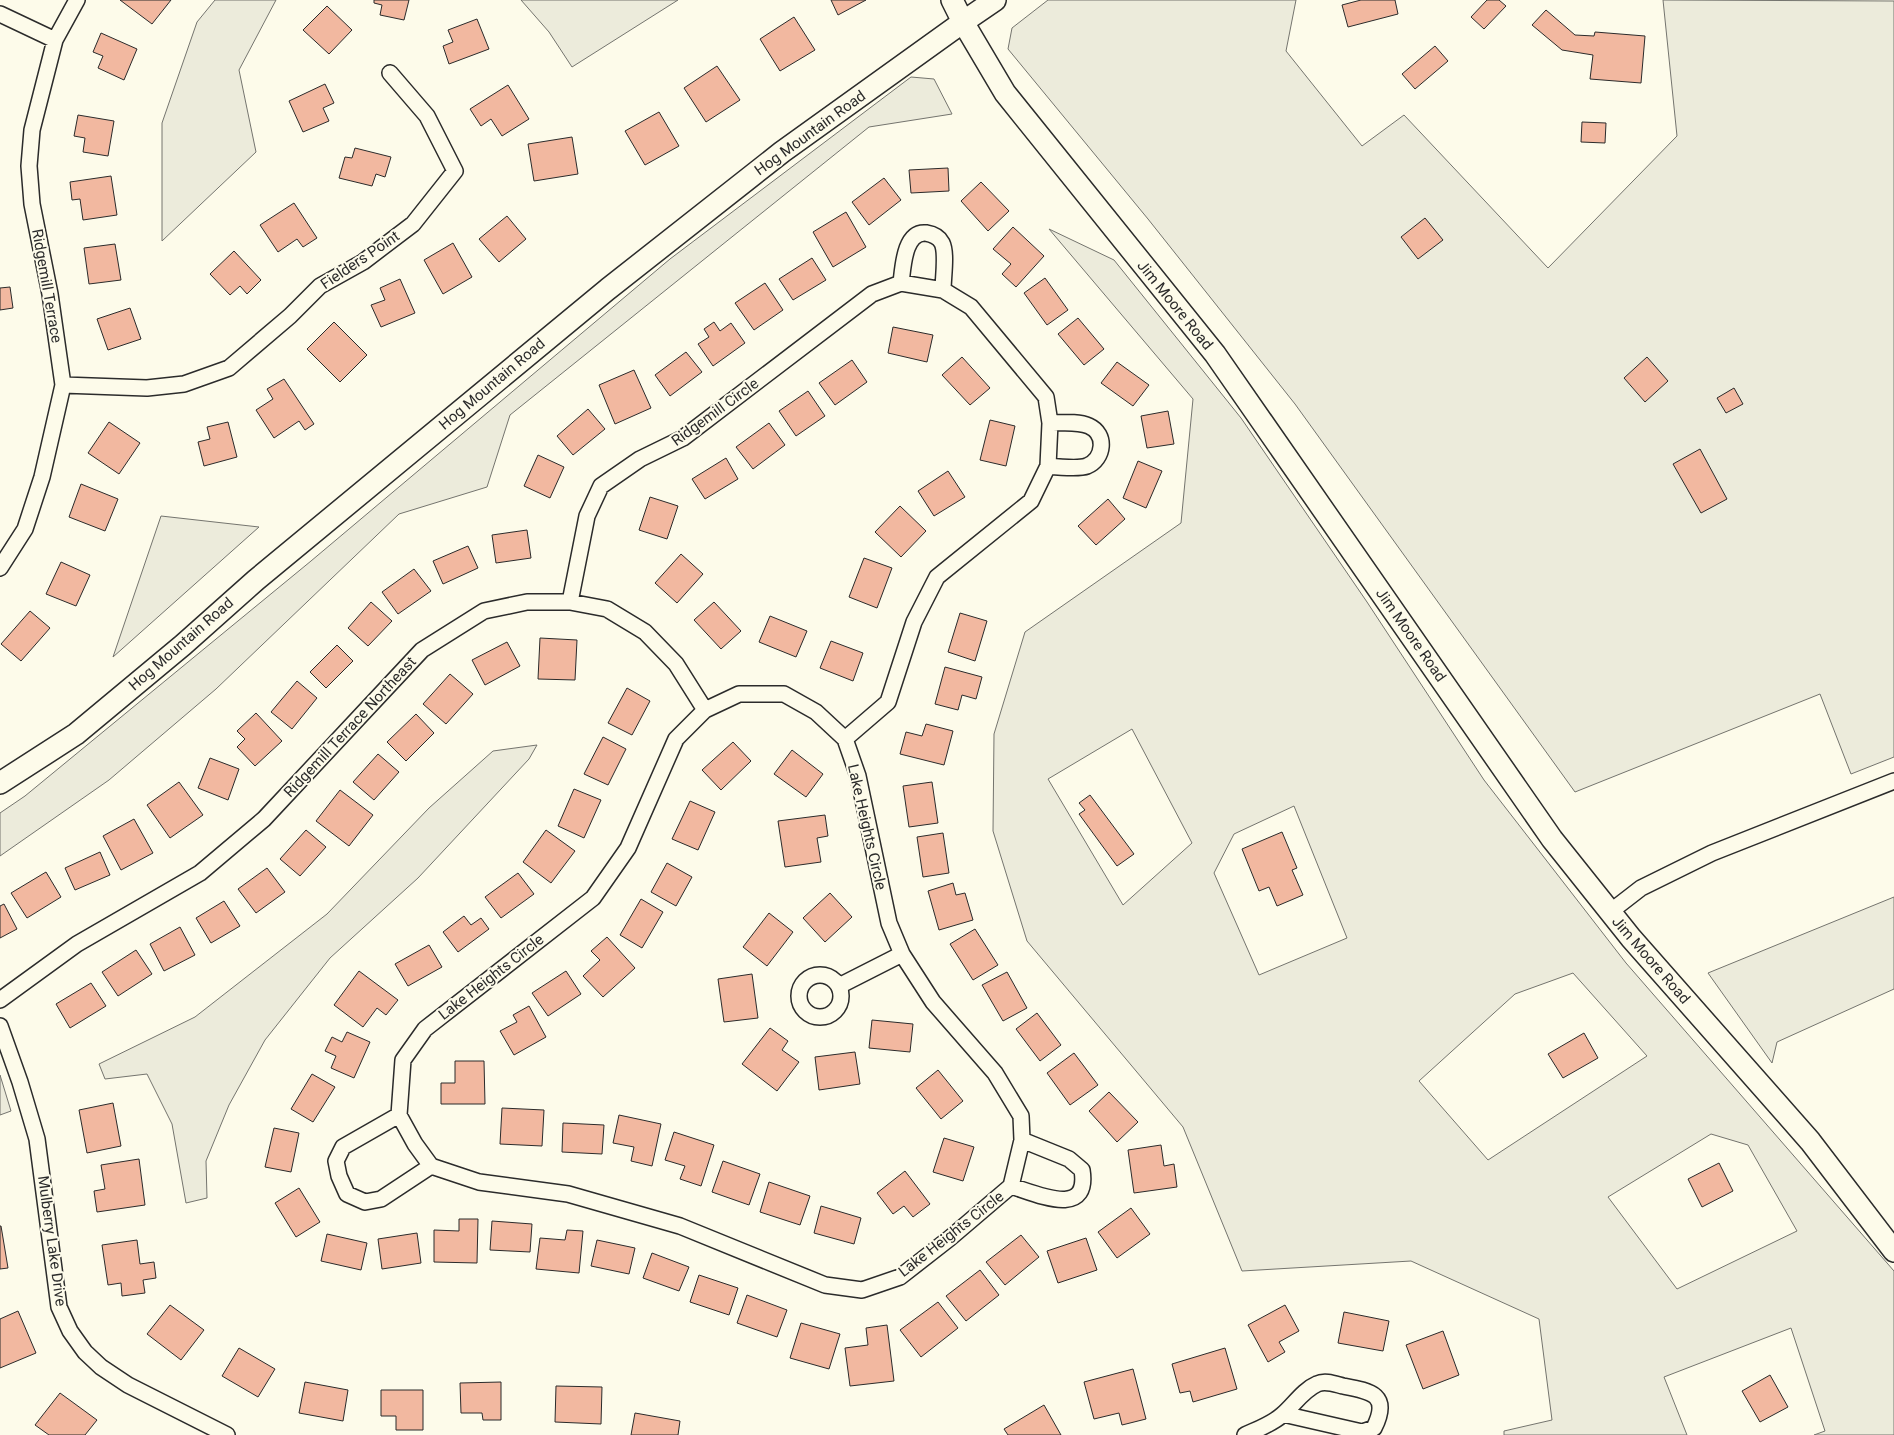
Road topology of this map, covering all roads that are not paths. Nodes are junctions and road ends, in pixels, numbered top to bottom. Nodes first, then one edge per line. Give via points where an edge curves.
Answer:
1 (77, 0) edge
2 (952, 0) edge
3 (995, 0) edge
4 (0, 14) edge
5 (962, 22) junction
6 (55, 40) junction
7 (390, 73) dead end
8 (901, 283) junction
9 (943, 290) junction
10 (63, 385) junction
11 (1050, 423) junction
12 (1048, 466) junction
13 (0, 568) edge
14 (570, 602) junction
15 (705, 710) junction
16 (845, 739) junction
17 (1894, 781) edge
18 (0, 783) edge
19 (1610, 912) junction
20 (902, 954) junction
21 (839, 986) dead end
22 (0, 1000) edge
23 (0, 1026) edge
24 (399, 1115) junction
25 (1022, 1140) junction
26 (431, 1166) junction
27 (1011, 1186) junction
28 (1894, 1251) edge
29 (1283, 1414) junction
30 (227, 1435) edge
31 (1245, 1435) edge

1 - 6 street, Ridgemill Terrace
2 - 5 street, Jim Moore Road
3 - 5 street, Hog Mountain Road
4 - 6 street
5 - 18 street, Hog Mountain Road via 782,152 608,289 256,580 76,734
5 - 19 street, Jim Moore Road via 1005,93 1215,354 1552,839
6 - 10 street, Ridgemill Terrace via 32,130 30,166 32,204 50,294
7 - 10 street, Fielders Point via 428,116 455,171 413,224 363,262 320,286 229,368 184,384 147,388
8 - 9 street
8 - 9 street via 909,242 915,235 925,233 935,235 942,243
8 - 14 street, Ridgemill Circle via 872,294 683,438 640,459 601,486 587,516
9 - 11 street via 971,307 1046,397
10 - 13 street, Ridgemill Terrace via 42,477 25,530
11 - 12 street
11 - 12 street via 1089,426 1097,432 1101,450 1095,461 1086,467
12 - 16 street via 1030,501 936,577 914,622 888,702
14 - 15 street, Ridgemill Terrace Northeast via 607,609 645,632 676,664
14 - 22 street, Ridgemill Terrace Northeast via 527,602 484,611 422,650 264,819 200,872 77,944
15 - 16 street, Lake Heights Circle via 739,694 784,694 816,712
15 - 24 street, Lake Heights Circle via 676,739 628,848 593,898 425,1029 403,1060
16 - 20 street, Lake Heights Circle via 858,776 889,923
17 - 19 street via 1712,853 1641,888
19 - 28 street, Jim Moore Road via 1810,1141
20 - 21 street
20 - 25 street, Lake Heights Circle via 933,1002 995,1073 1021,1116
23 - 30 street, Mulberry Lake Drive via 37,1138 59,1307 70,1331 107,1372
24 - 26 street
24 - 26 street via 343,1147 336,1160 347,1194 365,1202 381,1199
25 - 27 street, Lake Heights Circle
25 - 27 street, Lake Heights Circle via 1069,1159 1082,1170 1084,1183 1077,1196 1067,1201
26 - 27 street, Lake Heights Circle via 479,1182 568,1194 680,1226 825,1285 862,1290 900,1277
29 - 29 street via 1316,1384 1326,1382 1370,1391 1380,1406 1380,1417 1374,1428 1362,1432
29 - 31 street

